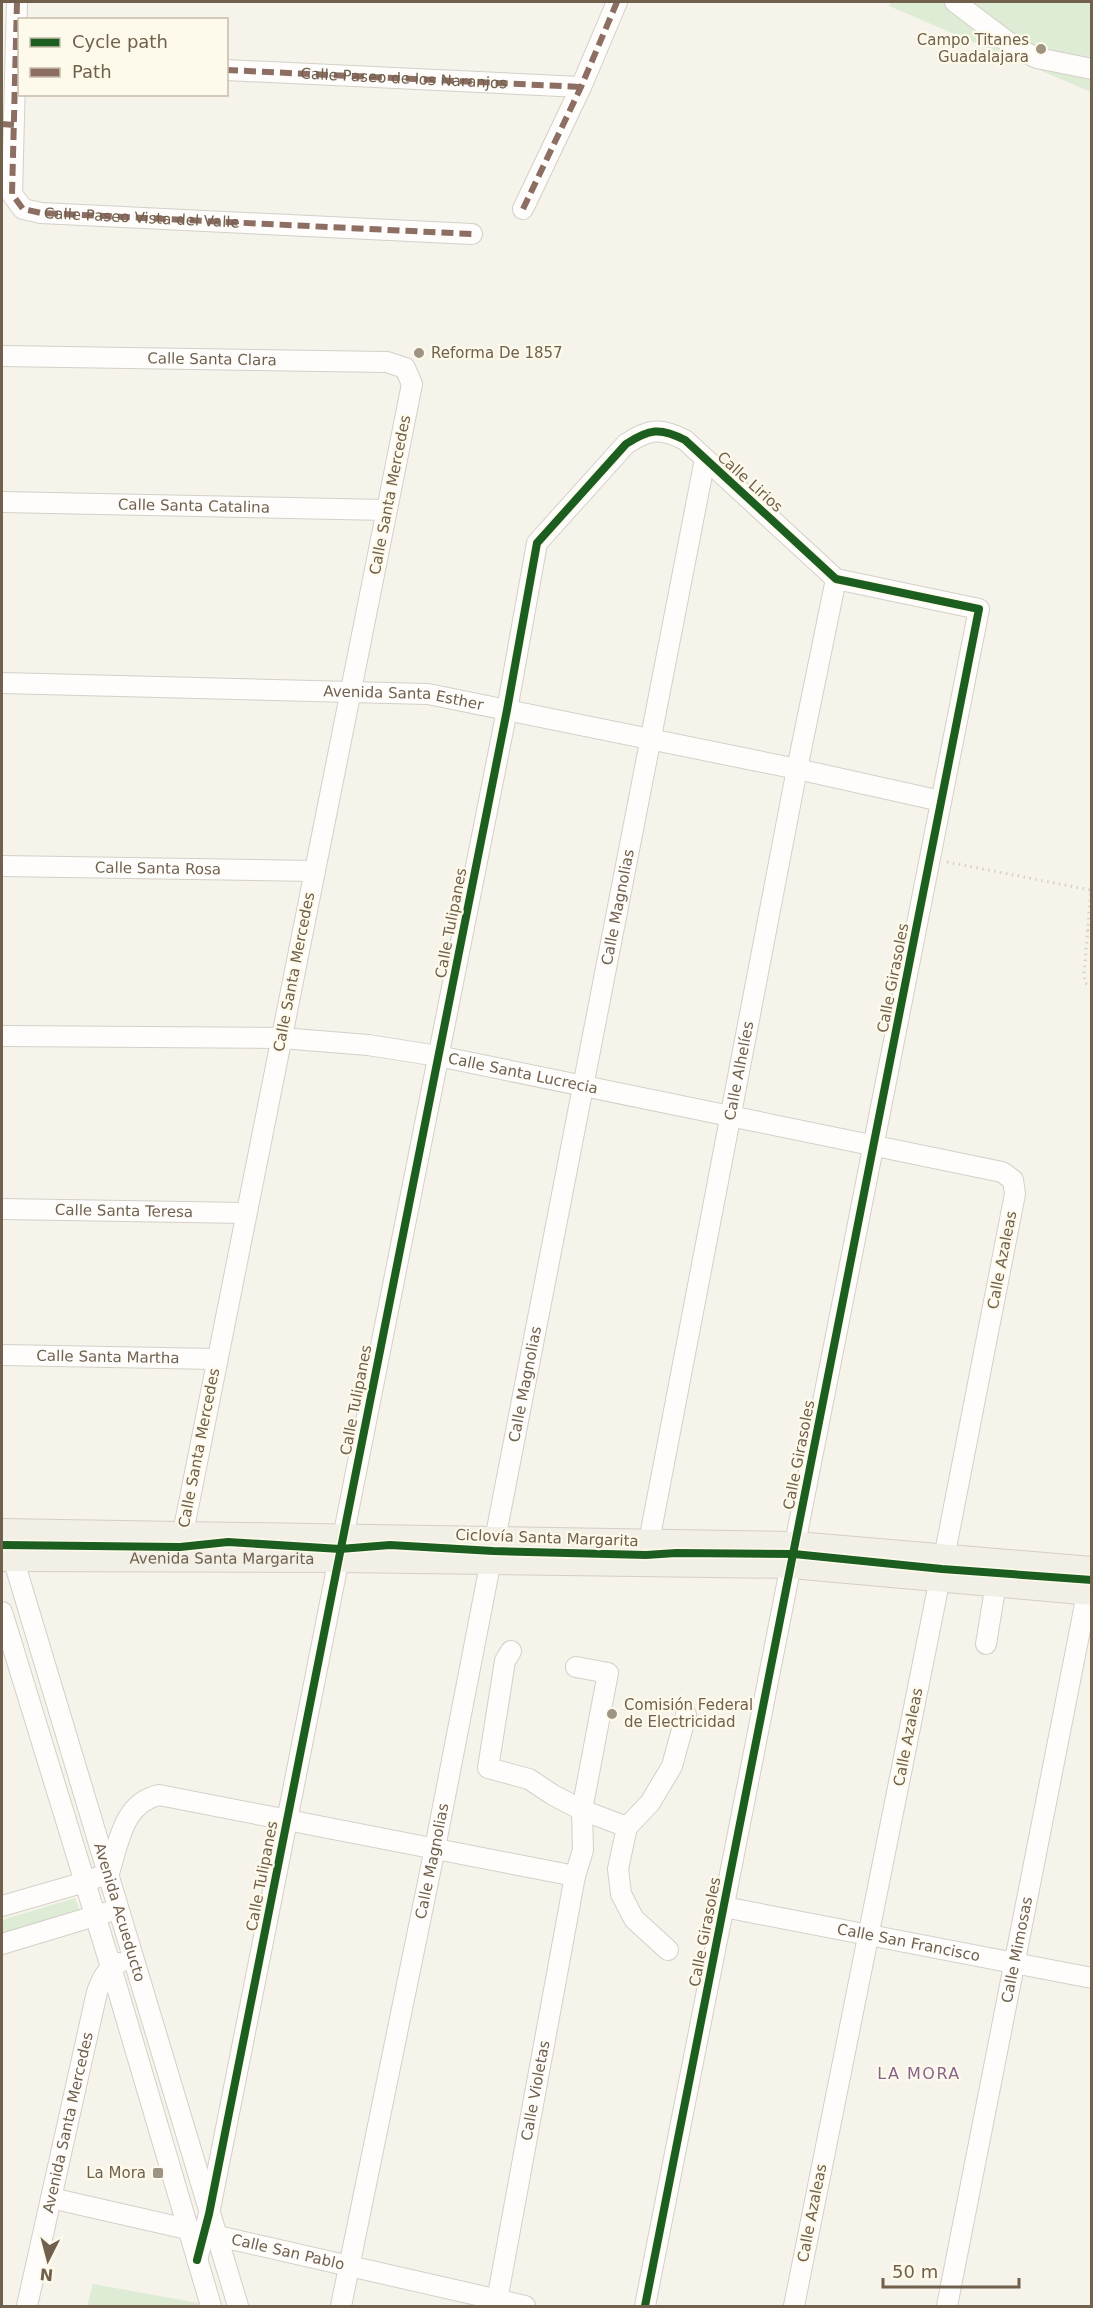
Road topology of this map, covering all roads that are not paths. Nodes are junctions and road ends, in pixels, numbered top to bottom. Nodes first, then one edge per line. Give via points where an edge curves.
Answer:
1 (16, 2) edge
2 (617, 2) edge
3 (955, 2) edge
4 (17, 60) edge
5 (228, 70) edge
6 (1088, 71) edge
7 (581, 87) junction
8 (8, 124) edge
9 (523, 209) dead end
10 (472, 234) dead end
11 (2, 356) edge
12 (412, 384) joint
13 (705, 459) junction
14 (2, 502) edge
15 (386, 510) junction
16 (537, 543) joint
17 (836, 579) junction
18 (2, 684) edge
19 (351, 690) junction
20 (507, 710) junction
21 (651, 740) junction
22 (797, 769) junction
23 (941, 801) junction
24 (2, 866) edge
25 (315, 871) junction
26 (2, 1036) edge
27 (281, 1038) junction
28 (438, 1056) junction
29 (584, 1085) junction
30 (730, 1115) junction
31 (874, 1144) junction
32 (1002, 1172) joint
33 (2, 1209) edge
34 (246, 1213) junction
35 (2, 1355) edge
36 (217, 1359) junction
37 (3, 1528) edge
38 (182, 1534) junction
39 (341, 1548) junction
40 (493, 1550) junction
41 (646, 1553) junction
42 (794, 1555) junction
43 (7, 1558) edge
44 (179, 1559) junction
45 (942, 1568) junction
46 (1091, 1579) edge
47 (996, 1584) junction
48 (2, 1612) edge
49 (986, 1644) dead end
50 (511, 1651) dead end
51 (576, 1666) dead end
52 (687, 1715) dead end
53 (582, 1810) junction
54 (287, 1819) junction
55 (627, 1827) junction
56 (435, 1848) junction
57 (109, 1873) junction
58 (575, 1876) junction
59 (85, 1882) junction
60 (2, 1906) edge
61 (724, 1907) junction
62 (118, 1909) junction
63 (96, 1917) junction
64 (868, 1935) junction
65 (2, 1944) edge
66 (668, 1950) dead end
67 (132, 1956) junction
68 (1014, 1963) junction
69 (111, 1967) junction
70 (1092, 1978) edge
71 (51, 2198) junction
72 (209, 2214) junction
73 (202, 2233) junction
74 (350, 2266) junction
75 (497, 2303) edge
76 (27, 2307) edge
77 (211, 2307) edge
78 (238, 2307) edge
79 (341, 2307) edge
80 (525, 2307) edge
81 (645, 2307) edge
82 (794, 2307) edge
83 (947, 2307) edge

1 - 4 street, Calle Paseo Vista del Valle
2 - 7 street
3 - 6 street via 1016,48 1037,58
4 - 8 street, Calle Paseo Vista del Valle
5 - 7 street, Calle Paseo de los Naranjos
7 - 9 street
8 - 10 street, Calle Paseo Vista del Valle via 12,194 23,209
11 - 12 street, Calle Santa Clara via 387,362 405,368
12 - 15 street, Calle Santa Mercedes
13 - 16 street, Calle Lirios via 676,435 657,430 640,434 626,444
13 - 17 street, Calle Lirios
13 - 21 street, Calle Magnolias
14 - 15 street, Calle Santa Catalina
15 - 19 street, Calle Santa Mercedes
16 - 20 street, Calle Tulipanes
17 - 22 street, Calle Alhelíes
17 - 23 street, Calle Girasoles via 979,609
18 - 19 street, Avenida Santa Esther
19 - 20 street, Avenida Santa Esther via 428,694
19 - 25 street, Calle Santa Mercedes
20 - 21 street, Avenida Santa Esther
20 - 28 street, Calle Tulipanes
21 - 22 street, Avenida Santa Esther
21 - 29 street, Calle Magnolias
22 - 23 street, Avenida Santa Esther
22 - 30 street, Calle Alhelíes
23 - 31 street, Calle Girasoles
24 - 25 street, Calle Santa Rosa
25 - 27 street, Calle Santa Mercedes
26 - 27 street, Calle Santa Lucrecia
27 - 28 street, Calle Santa Lucrecia
27 - 34 street, Calle Santa Mercedes
28 - 29 street, Calle Santa Lucrecia
28 - 39 street, Calle Tulipanes
29 - 30 street, Calle Santa Lucrecia
29 - 40 street, Calle Magnolias
30 - 31 street, Calle Santa Lucrecia
30 - 41 street, Calle Alhelíes
31 - 32 street, Calle Santa Lucrecia
31 - 42 street, Calle Girasoles
32 - 45 street, Calle Azaleas via 1013,1180 1015,1194
33 - 34 street, Calle Santa Teresa
34 - 36 street, Calle Santa Mercedes
35 - 36 street, Calle Santa Martha
36 - 38 street, Calle Santa Mercedes
37 - 38 main road, Avenida Santa Margarita
37 - 43 main road, Avenida Acueducto
38 - 39 main road, Avenida Santa Margarita
38 - 44 street, Calle Santa Mercedes
39 - 40 main road, Avenida Santa Margarita
39 - 44 main road, Avenida Santa Margarita
39 - 54 street, Calle Tulipanes
40 - 41 main road, Avenida Santa Margarita
40 - 56 street, Calle Magnolias
41 - 42 main road, Avenida Santa Margarita
42 - 45 main road, Avenida Santa Margarita
42 - 61 street, Calle Girasoles
43 - 44 main road, Avenida Santa Margarita
43 - 57 street, Avenida Acueducto
45 - 46 main road, Avenida Santa Margarita
45 - 47 main road, Avenida Santa Margarita
45 - 64 street, Calle Azaleas
46 - 47 main road, Avenida Santa Margarita
46 - 68 street, Calle Mimosas
47 - 49 street
48 - 59 street, Avenida Acueducto
50 - 53 street via 505,1661 488,1768 529,1779
51 - 53 street, Calle Violetas via 608,1673
52 - 55 street via 672,1766 650,1803
53 - 55 street
53 - 58 street, Calle Violetas via 583,1850
54 - 56 street
54 - 57 street via 159,1794 146,1797 135,1805 124,1826
54 - 72 street, Calle Tulipanes
55 - 66 street via 618,1869 621,1894 634,1919
56 - 58 street
56 - 74 street, Calle Magnolias
57 - 59 street
57 - 62 street, Avenida Acueducto
58 - 75 street, Calle Violetas
59 - 60 street
59 - 63 street, Avenida Acueducto
61 - 64 street, Calle San Francisco
61 - 81 street, Calle Girasoles
62 - 63 street
62 - 67 street, Avenida Acueducto
63 - 65 street
63 - 69 street, Avenida Acueducto
64 - 68 street, Calle San Francisco
64 - 82 street, Calle Azaleas
67 - 69 street
67 - 72 street, Avenida Acueducto
68 - 70 street, Calle San Francisco
68 - 83 street, Calle Mimosas
69 - 71 street, Avenida Santa Mercedes via 98,1992
69 - 73 street, Avenida Acueducto
71 - 73 street, Calle San Pablo
71 - 76 street, Avenida Santa Mercedes
72 - 73 street, Avenida Acueducto
73 - 74 street, Calle San Pablo
73 - 77 street via 197,2260
73 - 78 street, Avenida Acueducto
74 - 75 street, Calle San Pablo
74 - 79 street, Calle Magnolias
75 - 80 street, Calle San Pablo

